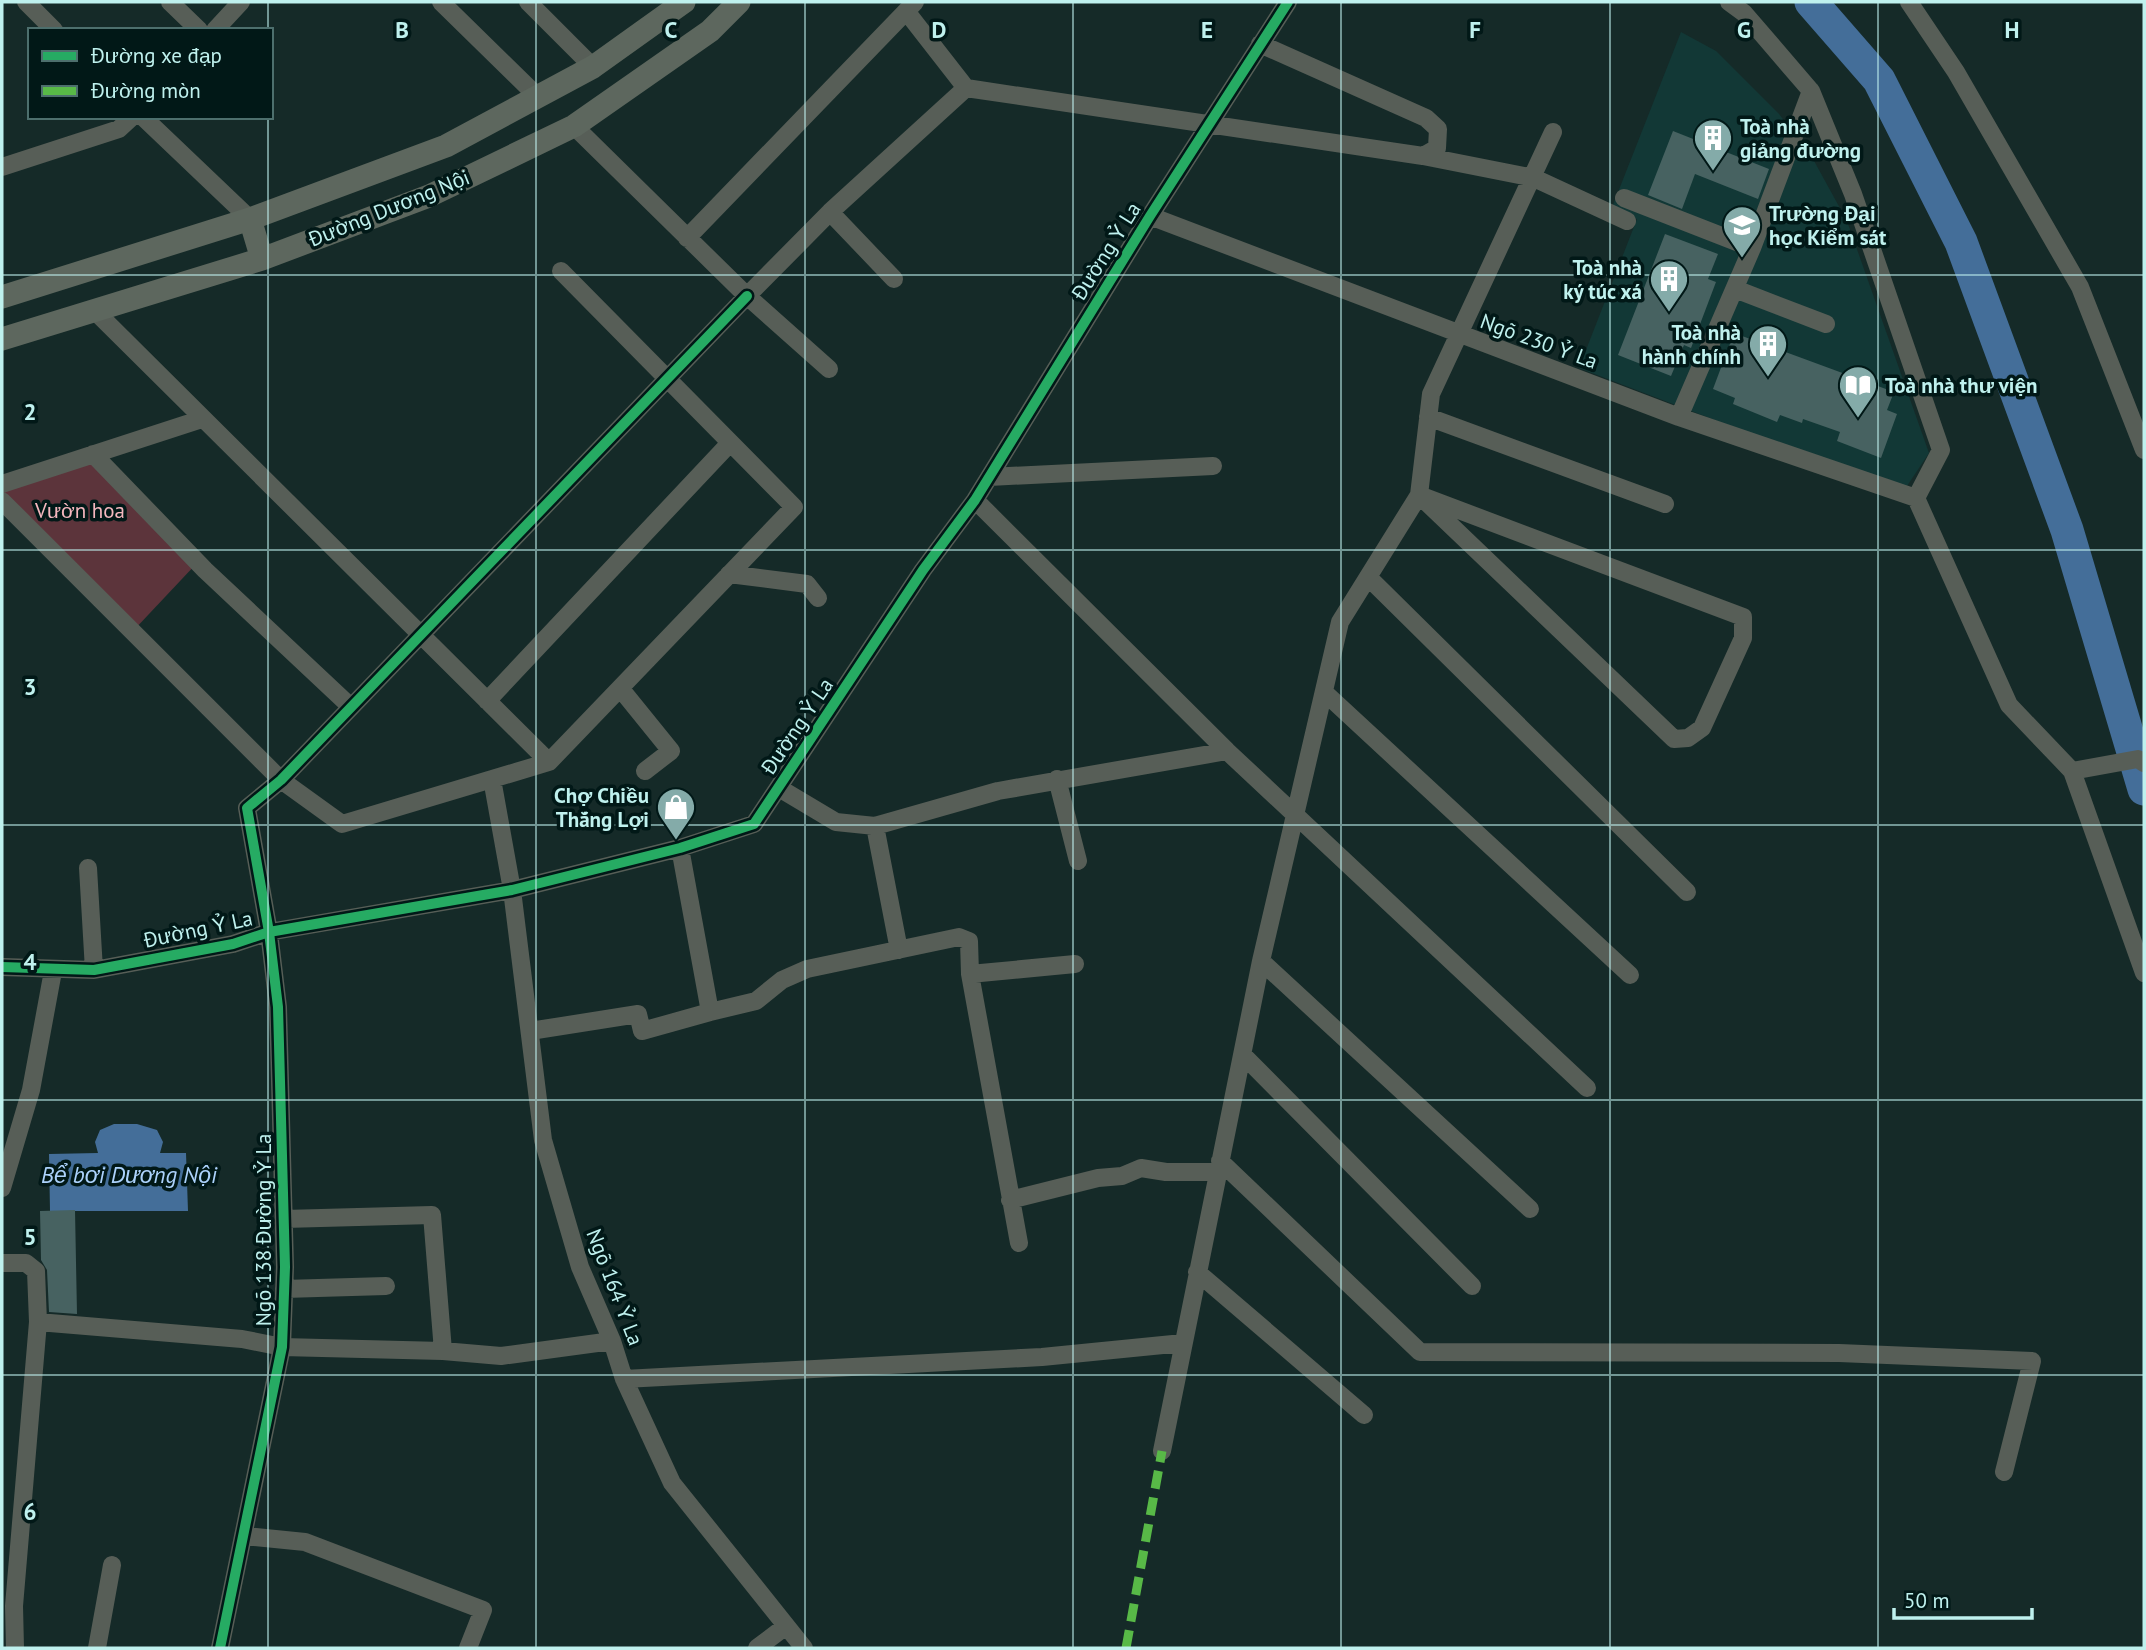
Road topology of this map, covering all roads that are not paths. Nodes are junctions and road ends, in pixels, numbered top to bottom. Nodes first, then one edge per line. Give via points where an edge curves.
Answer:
1 (26, 2) edge
2 (170, 2) edge
3 (241, 2) edge
4 (441, 2) edge
5 (528, 2) edge
6 (684, 2) edge
7 (739, 2) edge
8 (1288, 2) edge
9 (1729, 2) edge
10 (1909, 2) edge
11 (910, 7) edge
12 (52, 28) edge
13 (197, 28) edge
14 (217, 28) edge
15 (1260, 44) junction
16 (593, 67) junction
17 (966, 88) junction
18 (1811, 91) junction
19 (538, 97) junction
20 (130, 119) edge
21 (145, 119) edge
22 (574, 126) junction
23 (1209, 126) junction
24 (1553, 132) dead end
25 (1423, 156) junction
26 (2, 167) edge
27 (1534, 177) junction
28 (1624, 198) dead end
29 (830, 212) junction
30 (1150, 216) junction
31 (250, 219) junction
32 (1626, 221) dead end
33 (687, 238) junction
34 (1752, 248) junction
35 (262, 259) junction
36 (561, 271) dead end
37 (894, 279) dead end
38 (1734, 289) junction
39 (747, 296) junction
40 (2, 297) edge
41 (95, 311) junction
42 (1826, 324) dead end
43 (1459, 336) junction
44 (2, 339) edge
45 (829, 369) dead end
46 (667, 379) junction
47 (1429, 417) junction
48 (1679, 417) junction
49 (202, 419) junction
50 (730, 443) junction
51 (2144, 450) edge
52 (93, 454) junction
53 (1213, 466) dead end
54 (989, 477) junction
55 (2, 484) edge
56 (1419, 495) junction
57 (1916, 498) junction
58 (975, 500) junction
59 (2, 501) edge
60 (1665, 504) dead end
61 (729, 574) junction
62 (1368, 577) junction
63 (818, 598) dead end
64 (420, 635) junction
65 (620, 688) junction
66 (1324, 692) junction
67 (487, 701) junction
68 (351, 707) junction
69 (1227, 751) junction
70 (549, 762) junction
71 (2144, 763) edge
72 (645, 771) dead end
73 (2072, 771) junction
74 (492, 779) junction
75 (1057, 779) junction
76 (281, 780) junction
77 (779, 788) junction
78 (1294, 816) junction
79 (875, 826) junction
80 (680, 848) junction
81 (1079, 861) dead end
82 (88, 868) dead end
83 (512, 890) junction
84 (1688, 891) dead end
85 (269, 932) junction
86 (899, 950) junction
87 (1261, 961) junction
88 (1075, 964) dead end
89 (2, 967) edge
90 (94, 970) junction
91 (53, 971) junction
92 (2144, 973) edge
93 (970, 975) junction
94 (1630, 975) dead end
95 (710, 1012) junction
96 (530, 1031) junction
97 (1242, 1054) junction
98 (1587, 1088) dead end
99 (1219, 1166) junction
100 (2, 1188) edge
101 (1010, 1200) junction
102 (1530, 1209) dead end
103 (284, 1219) junction
104 (1019, 1243) dead end
105 (2, 1263) edge
106 (1197, 1272) junction
107 (386, 1286) dead end
108 (1472, 1286) dead end
109 (285, 1289) junction
110 (38, 1322) junction
111 (612, 1341) junction
112 (1182, 1343) junction
113 (282, 1348) junction
114 (443, 1351) junction
115 (624, 1379) junction
116 (1364, 1415) dead end
117 (1162, 1451) dead end
118 (2004, 1472) dead end
119 (245, 1536) junction
120 (113, 1565) dead end
121 (8, 1606) edge
122 (786, 1626) junction
123 (15, 1648) edge
124 (97, 1648) edge
125 (220, 1648) edge
126 (468, 1648) edge
127 (757, 1648) edge
128 (804, 1648) edge

1 - 12 street
2 - 13 street
3 - 14 street
4 - 19 street
5 - 16 street
6 - 16 main road, Đường Dương Nội
7 - 22 main road, Đường Dương Nội via 710,31
8 - 15 street, Đường Ỷ La
9 - 18 street via 1761,31
10 - 51 street via 1956,72 2080,287
11 - 17 street
11 - 33 street
15 - 23 street, Đường Ỷ La
15 - 25 street via 1426,118 1438,129 1437,148
16 - 19 main road, Đường Dương Nội
17 - 23 street
17 - 29 street
18 - 34 street
18 - 57 street via 1853,194 1941,450
19 - 31 main road, Đường Dương Nội via 446,146
20 - 26 street via 119,129
21 - 31 street
22 - 33 street
22 - 35 main road, Đường Dương Nội via 429,196
23 - 25 street
23 - 30 street, Đường Ỷ La
24 - 27 street
25 - 27 street
27 - 32 street
27 - 43 street
28 - 34 street
29 - 37 street
29 - 39 street
30 - 43 street, Ngõ 230 Ỷ La
30 - 54 street, Đường Ỷ La
31 - 35 main road
31 - 40 main road, Đường Dương Nội
33 - 39 street
34 - 38 street
35 - 41 main road, Đường Dương Nội
36 - 46 street
38 - 42 street
38 - 48 street
39 - 45 street
39 - 46 street
41 - 44 main road, Đường Dương Nội
41 - 49 street
43 - 47 street via 1431,394
43 - 48 street, Ngõ 230 Ỷ La
46 - 50 street
46 - 64 street
47 - 56 street
47 - 60 street
48 - 57 street, Ngõ 230 Ỷ La
49 - 52 street
49 - 64 street
50 - 61 street via 794,507
50 - 67 street
52 - 55 street
52 - 68 street via 205,570
53 - 54 street
54 - 58 street, Đường Ỷ La
56 - 56 street via 1742,617 1743,638 1702,728 1688,738 1674,739
56 - 62 street
57 - 73 street via 2009,705
58 - 69 street
58 - 77 street, Đường Ỷ La via 923,570
59 - 76 street
61 - 63 street via 807,584
61 - 65 street
62 - 66 street via 1340,622
62 - 84 street
64 - 67 street
64 - 68 street
65 - 70 street
65 - 72 street via 671,751
66 - 78 street
66 - 94 street
67 - 70 street
68 - 76 street
69 - 75 street
69 - 78 street
70 - 74 street
71 - 73 street via 2138,759
73 - 92 street
74 - 76 street via 342,824
74 - 83 street, Ngõ 164 Ỷ La
75 - 79 street
75 - 81 street
76 - 85 street, Ngõ 138 Đường Ỷ La via 247,808
77 - 79 street via 836,822
77 - 80 street, Đường Ỷ La via 754,824
78 - 87 street
78 - 98 street
79 - 86 street
80 - 83 street, Đường Ỷ La
80 - 95 street
82 - 90 street
83 - 85 street, Đường Ỷ La
83 - 96 street, Ngõ 164 Ỷ La
85 - 90 street, Đường Ỷ La via 233,944
85 - 103 street, Ngõ 138 Đường Ỷ La via 278,1007
86 - 93 street via 964,938 969,941
86 - 95 street via 807,969 782,980 756,1001
87 - 97 street
87 - 102 street
88 - 93 street
89 - 91 street, Đường Ỷ La
90 - 91 street, Đường Ỷ La
91 - 100 street via 31,1090
93 - 101 street
95 - 96 street via 642,1031 638,1014
96 - 111 street, Ngõ 164 Ỷ La via 544,1140 580,1267
97 - 99 street
97 - 108 street
99 - 101 street via 1140,1168
99 - 106 street
99 - 118 street via 1420,1352 1839,1353 2032,1361
101 - 104 street
103 - 109 street, Ngõ 138 Đường Ỷ La
103 - 114 street via 432,1215
105 - 110 street via 33,1266
106 - 112 street
106 - 116 street
107 - 109 street
109 - 113 street, Ngõ 138 Đường Ỷ La
110 - 113 street via 242,1339
110 - 121 street
111 - 114 street via 501,1356
111 - 115 street, Ngõ 164 Ỷ La
112 - 115 street via 1042,1357
112 - 117 street
113 - 114 street
113 - 119 street, Ngõ 138 Đường Ỷ La
115 - 122 street, Ngõ 164 Ỷ La via 672,1483
119 - 125 street, Ngõ 138 Đường Ỷ La
119 - 126 street via 305,1542 483,1610
120 - 124 street
121 - 123 street
122 - 127 street
122 - 128 street, Ngõ 164 Ỷ La

